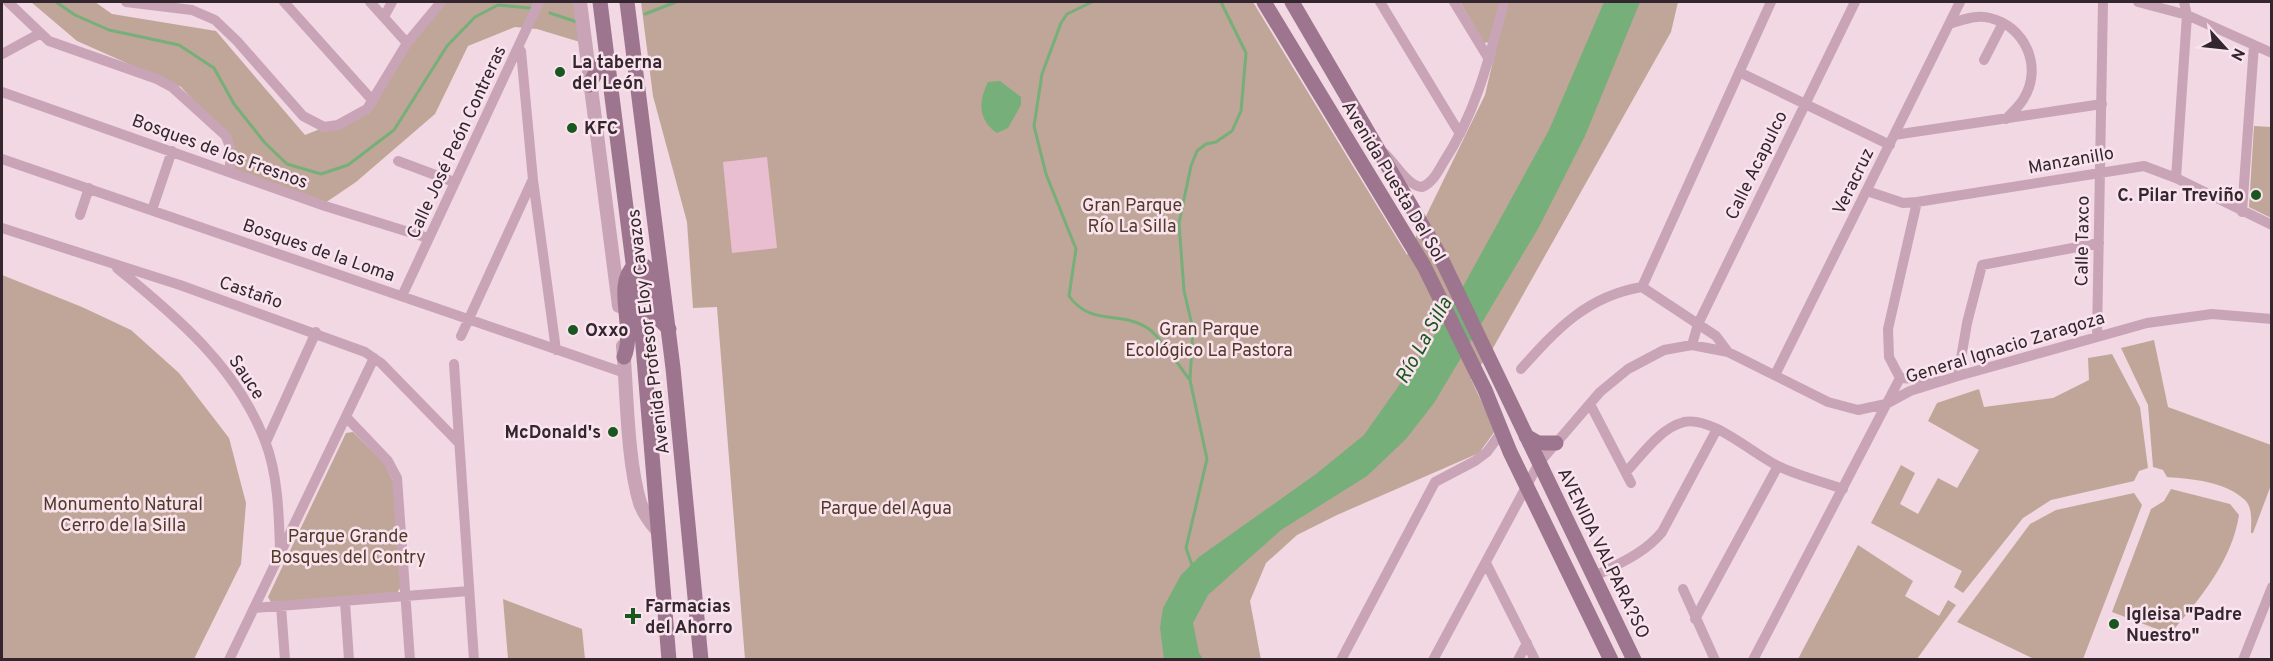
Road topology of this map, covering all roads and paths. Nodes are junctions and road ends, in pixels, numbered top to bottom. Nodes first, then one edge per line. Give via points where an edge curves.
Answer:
1 (8, 2) edge
2 (126, 2) edge
3 (284, 2) edge
4 (370, 2) edge
5 (392, 2) edge
6 (441, 2) edge
7 (539, 2) edge
8 (580, 2) edge
9 (600, 2) edge
10 (627, 2) edge
11 (1264, 2) edge
12 (1292, 2) edge
13 (1380, 2) edge
14 (1454, 2) edge
15 (1504, 2) edge
16 (1771, 2) edge
17 (1855, 2) edge
18 (1960, 2) edge
19 (2103, 2) edge
20 (2138, 2) edge
21 (2184, 2) edge
22 (2187, 15) junction
23 (384, 17) junction
24 (2003, 23) junction
25 (1949, 24) junction
26 (39, 34) junction
27 (407, 42) junction
28 (2254, 45) junction
29 (519, 48) junction
30 (2271, 53) edge
31 (2, 54) edge
32 (606, 54) junction
33 (1984, 60) dead end
34 (1490, 61) junction
35 (1739, 72) junction
36 (590, 85) junction
37 (2, 92) edge
38 (373, 101) junction
39 (1804, 103) junction
40 (2102, 104) junction
41 (2006, 119) junction
42 (1460, 134) junction
43 (1892, 140) junction
44 (1377, 148) junction
45 (172, 151) junction
46 (2, 159) edge
47 (398, 161) dead end
48 (230, 172) junction
49 (2100, 173) junction
50 (2176, 178) junction
51 (533, 180) junction
52 (454, 182) junction
53 (89, 188) junction
54 (1867, 191) junction
55 (1917, 202) junction
56 (152, 210) junction
57 (2242, 212) junction
58 (80, 215) dead end
59 (2271, 225) edge
60 (2, 228) edge
61 (428, 238) junction
62 (2099, 243) junction
63 (112, 264) junction
64 (634, 266) junction
65 (1642, 287) junction
66 (402, 296) junction
67 (2271, 319) edge
68 (469, 320) junction
69 (1698, 324) junction
70 (669, 329) junction
71 (316, 332) junction
72 (461, 336) dead end
73 (2097, 337) junction
74 (1692, 345) junction
75 (556, 350) junction
76 (1728, 352) junction
77 (624, 357) junction
78 (374, 358) junction
79 (454, 364) dead end
80 (1521, 369) dead end
81 (626, 373) junction
82 (1775, 375) junction
83 (1958, 376) junction
84 (1900, 378) junction
85 (1943, 380) junction
86 (1590, 404) junction
87 (1886, 404) junction
88 (347, 418) junction
89 (1717, 429) junction
90 (1502, 433) junction
91 (1526, 436) junction
92 (266, 442) junction
93 (458, 442) junction
94 (1556, 443) junction
95 (1539, 463) junction
96 (1778, 466) junction
97 (1626, 472) junction
98 (1631, 483) dead end
99 (1527, 485) junction
100 (1843, 489) junction
101 (657, 530) junction
102 (280, 550) junction
103 (1486, 563) junction
104 (1593, 577) junction
105 (2271, 586) edge
106 (1683, 589) dead end
107 (469, 591) junction
108 (405, 597) junction
109 (345, 602) junction
110 (281, 606) junction
111 (254, 608) junction
112 (1695, 619) junction
113 (1527, 644) junction
114 (229, 660) edge
115 (285, 660) edge
116 (349, 660) edge
117 (410, 660) edge
118 (474, 660) edge
119 (669, 660) edge
120 (701, 660) edge
121 (1341, 660) edge
122 (1433, 660) edge
123 (1518, 660) edge
124 (1535, 660) edge
125 (1611, 660) edge
126 (1634, 660) edge
127 (1715, 660) edge
128 (1753, 660) edge
129 (2243, 660) edge

1 - 26 street
2 - 38 street via 192,10 215,20 303,116 319,126 338,125 367,109
3 - 38 street
4 - 23 street
5 - 23 street
6 - 27 street
7 - 29 street, Calle José Peón Contreras
8 - 36 street
9 - 32 main road, Avenida Profesor Eloy Cavazos
10 - 70 main road, Avenida Profesor Eloy Cavazos
11 - 90 main road, Avenida Puesta Del Sol via 1424,266
12 - 44 main road, Avenida Puesta Del Sol
13 - 42 street
14 - 34 street
15 - 34 street
16 - 35 street
17 - 39 street, Calle Acapulco
18 - 25 street, Veracruz
19 - 40 street, Calle Taxco
20 - 22 street
21 - 22 street
22 - 28 street
22 - 50 street
23 - 27 street
24 - 25 street via 1977,17
24 - 33 street
24 - 41 street via 2024,40 2033,72 2024,98
25 - 43 street, Veracruz
26 - 31 street
26 - 48 street via 55,44 172,87 226,136
27 - 38 street
28 - 30 street
28 - 57 street
29 - 51 street
29 - 52 street, Calle José Peón Contreras
32 - 36 main road
32 - 64 main road, Avenida Profesor Eloy Cavazos
34 - 42 street
35 - 39 street
35 - 65 street
36 - 77 street
37 - 45 street, Bosques de los Fresnos
39 - 43 street
39 - 69 street, Calle Acapulco
40 - 41 street
40 - 49 street, Calle Taxco
41 - 43 street
42 - 44 street via 1438,171 1422,187 1413,184
43 - 54 street, Veracruz
44 - 91 main road, Avenida Puesta Del Sol via 1438,254
45 - 48 street, Bosques de los Fresnos
45 - 56 street
46 - 53 street, Bosques de la Loma
47 - 52 street
48 - 61 street, Bosques de los Fresnos
49 - 50 street, Manzanillo via 2144,166
49 - 55 street, Manzanillo
49 - 62 street, Calle Taxco
50 - 57 street, Manzanillo
51 - 68 street
51 - 75 street
52 - 61 street, Calle José Peón Contreras
53 - 56 street, Bosques de la Loma
53 - 58 street
54 - 55 street, Manzanillo via 1903,203
54 - 82 street, Veracruz
55 - 84 street via 1888,329 1889,357
56 - 66 street, Bosques de la Loma
57 - 59 street, Manzanillo
60 - 63 street, Castaño
61 - 66 street, Calle José Peón Contreras
62 - 73 street, Calle Taxco
62 - 83 street via 1982,265
63 - 71 street, Castaño
63 - 92 street, Sauce via 194,334 239,391
64 - 70 main road via 649,270 654,314
64 - 77 main road via 624,285 629,334
64 - 101 main road, Avenida Profesor Eloy Cavazos
65 - 69 street, General Ignacio Zaragoza
65 - 80 street via 1597,300 1569,320
66 - 68 street, Bosques de la Loma
67 - 73 street, General Ignacio Zaragoza via 2232,314 2189,315
68 - 72 street
68 - 75 street, Bosques de la Loma
69 - 74 street, Calle Acapulco
69 - 76 street, General Ignacio Zaragoza via 1720,339
70 - 120 main road, Avenida Profesor Eloy Cavazos
71 - 78 street, Castaño
71 - 92 street
73 - 83 street, General Ignacio Zaragoza
74 - 76 street
74 - 86 street via 1664,350 1628,369
75 - 81 street, Bosques de la Loma
76 - 82 street, General Ignacio Zaragoza
77 - 81 street
78 - 88 street
78 - 93 street, Castaño
79 - 93 street
81 - 101 street via 640,502
82 - 87 street, General Ignacio Zaragoza via 1844,408 1869,409
83 - 85 street, General Ignacio Zaragoza
84 - 85 street
84 - 87 street
85 - 87 street, General Ignacio Zaragoza
86 - 94 street
86 - 97 street
87 - 100 street
88 - 102 street
88 - 108 street via 388,461 397,478
89 - 96 street
89 - 97 street via 1691,421 1675,425
89 - 104 street via 1653,542
90 - 99 main road, Avenida Puesta Del Sol
90 - 121 street via 1475,461 1435,482
91 - 94 main road via 1538,443
91 - 95 main road, Avenida Puesta Del Sol
92 - 102 street, Sauce via 279,514
93 - 107 street
94 - 95 street
95 - 99 street
95 - 104 main road, AVENIDA VALPARA?SO
96 - 100 street
96 - 112 street
97 - 98 street
99 - 103 street
99 - 125 main road
100 - 128 street
101 - 119 main road, Avenida Profesor Eloy Cavazos
102 - 111 street
103 - 113 street
103 - 122 street
104 - 126 main road, AVENIDA VALPARA?SO
105 - 129 street
106 - 112 street
107 - 108 street
107 - 118 street
108 - 109 street
108 - 117 street
109 - 110 street
109 - 116 street
110 - 111 street
110 - 115 street
111 - 114 street
112 - 127 street
113 - 123 street
113 - 124 street

